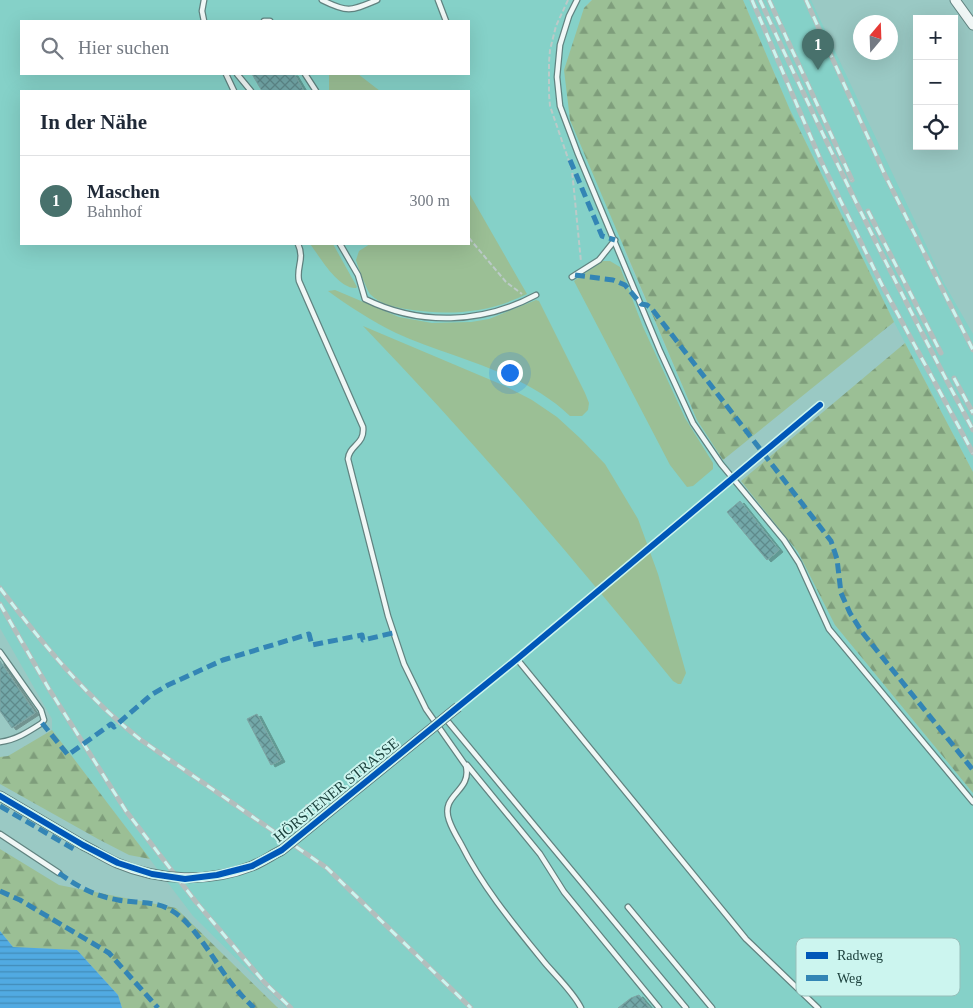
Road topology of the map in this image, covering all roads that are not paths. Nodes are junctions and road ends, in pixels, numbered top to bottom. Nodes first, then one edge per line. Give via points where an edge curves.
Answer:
1 (204, 0) edge
2 (322, 0) edge
3 (377, 0) edge
4 (438, 0) edge
5 (578, 0) edge
6 (955, 0) edge
7 (204, 20) edge
8 (446, 20) edge
9 (973, 25) edge
10 (226, 75) edge
11 (238, 75) edge
12 (306, 75) edge
13 (234, 90) edge
14 (250, 90) edge
15 (315, 90) edge
16 (615, 240) junction
17 (298, 245) edge
18 (341, 245) edge
19 (572, 277) dead end
20 (536, 296) dead end
21 (0, 652) edge
22 (517, 659) dead end
23 (458, 707) dead end
24 (445, 718) junction
25 (0, 742) edge
26 (463, 760) junction
27 (0, 796) edge
28 (973, 802) edge
29 (0, 834) edge
30 (60, 873) dead end
31 (628, 907) dead end
32 (796, 987) edge
33 (806, 996) edge
34 (580, 1008) edge
35 (659, 1008) edge
36 (686, 1008) edge
37 (712, 1008) edge
38 (818, 1008) edge

1 - 7 lane
2 - 3 lane via 352,11
4 - 8 lane
5 - 16 lane via 566,23 560,45 558,93 565,121
6 - 9 street
10 - 13 lane
11 - 14 lane
12 - 15 lane
16 - 19 lane via 599,260
16 - 28 lane via 693,422 721,464 800,563 829,628
17 - 26 lane via 302,259 299,282 363,427 362,439 348,459 393,633 420,698
18 - 20 lane via 358,275 365,299 403,314 469,318 503,310
21 - 25 lane via 41,710 44,720 23,735
22 - 32 lane via 746,938
23 - 24 street, HÖRSTENER STRASSE, bridge
24 - 27 street, HÖRSTENER STRASSE, bridge via 282,850 252,866 218,875 185,879 152,874 118,863
24 - 36 lane
26 - 34 lane via 468,774 463,787 449,802 449,821 486,886
26 - 35 lane via 540,854 564,892
29 - 30 lane
31 - 37 lane
33 - 38 lane

